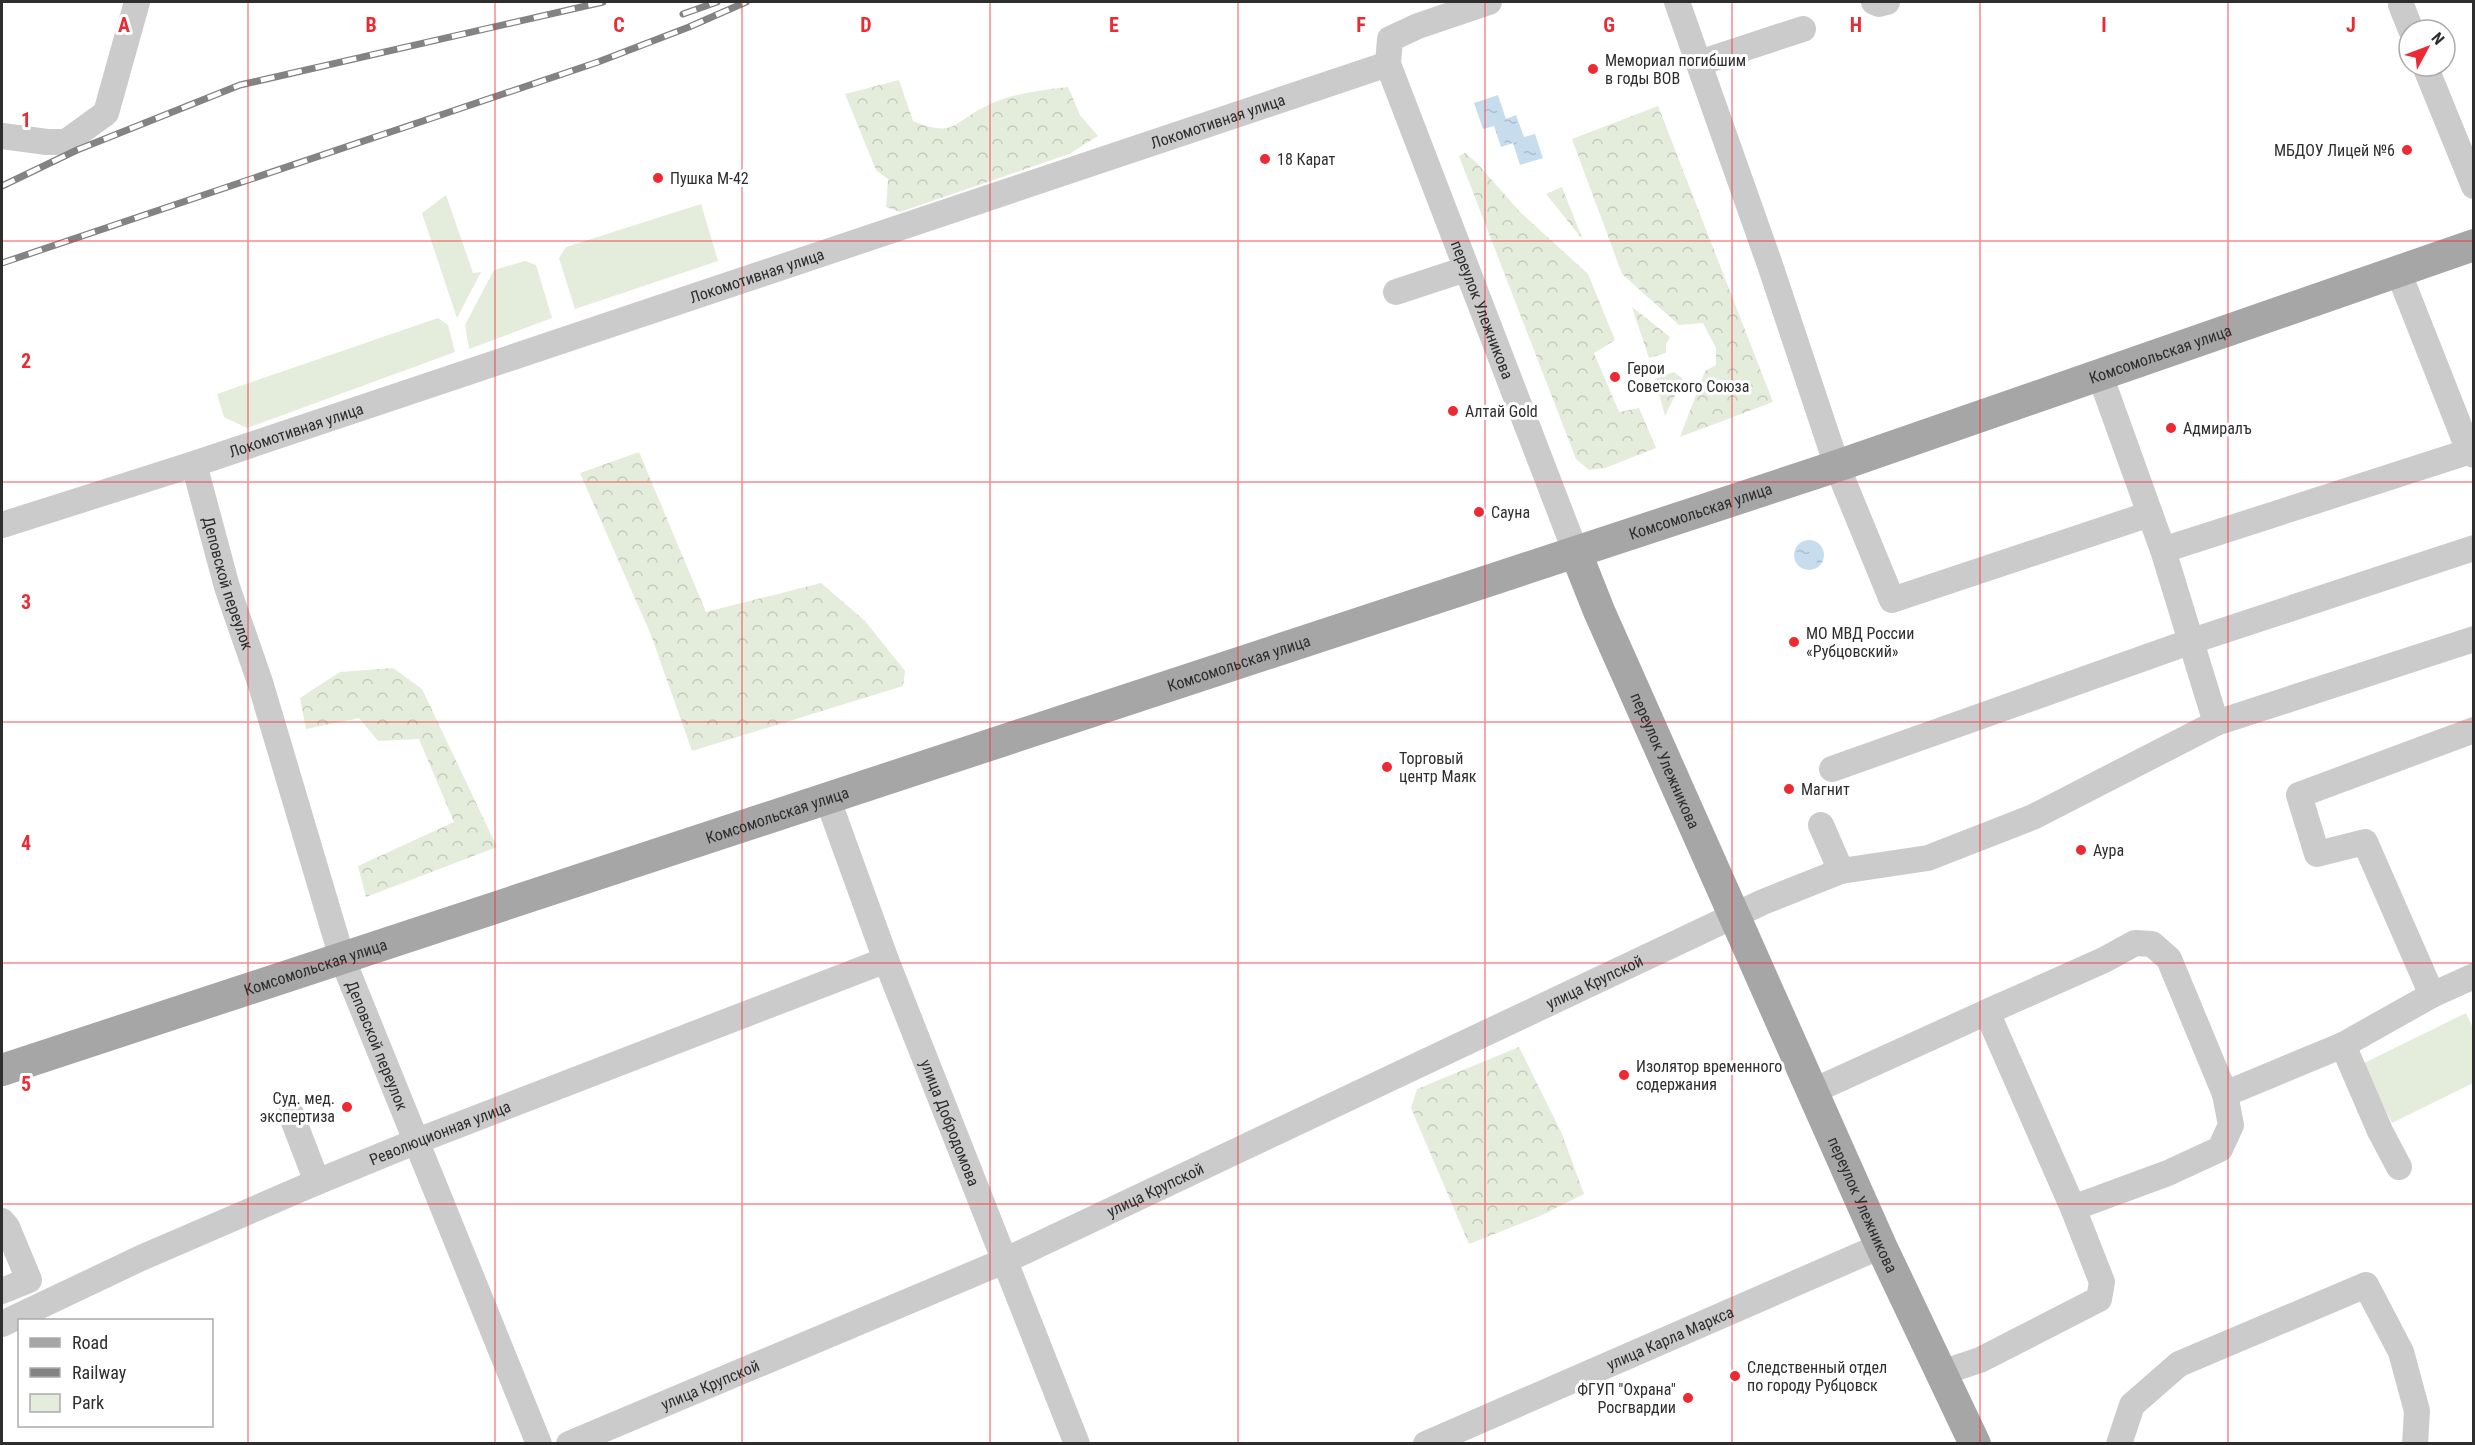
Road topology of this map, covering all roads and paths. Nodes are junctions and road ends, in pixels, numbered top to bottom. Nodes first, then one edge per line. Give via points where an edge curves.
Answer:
1 (137, 2) edge
2 (1489, 2) edge
3 (1677, 2) edge
4 (1874, 2) edge
5 (1887, 2) edge
6 (2401, 5) dead end
7 (2406, 18) edge
8 (1803, 29) dead end
9 (1699, 63) junction
10 (1388, 64) junction
11 (2430, 78) edge
12 (2, 136) edge
13 (2474, 186) edge
14 (2474, 245) edge
15 (1466, 269) junction
16 (2398, 271) junction
17 (1396, 292) dead end
18 (2100, 375) junction
19 (2472, 452) edge
20 (194, 464) junction
21 (1837, 466) junction
22 (2150, 514) junction
23 (2, 525) edge
24 (2474, 548) edge
25 (2163, 550) junction
26 (1576, 553) junction
27 (2474, 639) edge
28 (2192, 641) junction
29 (2216, 723) junction
30 (2474, 730) edge
31 (1832, 769) dead end
32 (828, 800) junction
33 (1821, 825) dead end
34 (1841, 871) junction
35 (1734, 917) junction
36 (342, 958) junction
37 (886, 960) junction
38 (2474, 976) edge
39 (2432, 995) junction
40 (1987, 1012) junction
41 (2343, 1045) junction
42 (2, 1070) edge
43 (1812, 1092) junction
44 (2225, 1094) junction
45 (291, 1114) dead end
46 (417, 1141) junction
47 (2399, 1167) dead end
48 (317, 1182) junction
49 (2073, 1208) junction
50 (2, 1221) edge
51 (1881, 1246) junction
52 (1004, 1261) junction
53 (2, 1291) edge
54 (2, 1324) edge
55 (1941, 1374) junction
56 (539, 1443) edge
57 (568, 1443) edge
58 (1077, 1443) edge
59 (1426, 1443) edge
60 (1975, 1443) edge
61 (2119, 1443) edge
62 (2415, 1443) edge

1 - 12 street via 106,113 66,142
2 - 10 street via 1390,39
3 - 9 street
4 - 5 street
6 - 7 street
8 - 9 street
9 - 21 street
10 - 15 street, переулок Улежникова
10 - 20 street, Локомотивная улица
11 - 13 street
14 - 16 main road, Комсомольская улица
15 - 17 street
15 - 26 street, переулок Улежникова
16 - 18 main road, Комсомольская улица
16 - 19 street
18 - 21 main road, Комсомольская улица
18 - 22 street
19 - 25 street
20 - 23 street, Локомотивная улица
20 - 36 street, Деповской переулок via 227,587 260,682
21 - 22 street via 1892,600
21 - 26 main road, Комсомольская улица
22 - 25 street
24 - 28 street
25 - 28 street
26 - 32 main road, Комсомольская улица
26 - 35 main road, переулок Улежникова
27 - 29 street, улица Крупской
28 - 29 street
28 - 31 street
29 - 34 street, улица Крупской via 2033,817 1928,858
30 - 39 street via 2299,795 2317,854 2365,842
32 - 36 main road, Комсомольская улица
32 - 37 street, улица Добродомова
33 - 34 street
34 - 35 street, улица Крупской
35 - 43 main road, переулок Улежникова
35 - 52 street, улица Крупской
36 - 42 main road, Комсомольская улица
36 - 46 street, Деповской переулок
37 - 46 street, Революционная улица
37 - 52 street, улица Добродомова
38 - 39 street
39 - 41 street
40 - 43 street
40 - 44 street via 2135,943 2152,944 2169,959
40 - 49 street
41 - 44 street
41 - 47 street
43 - 51 main road, переулок Улежникова
44 - 49 street via 2231,1125 2220,1149
45 - 48 street
46 - 48 street, Революционная улица
46 - 56 street, Деповской переулок
48 - 54 street, Революционная улица via 141,1258
49 - 55 street via 2102,1282 2099,1299 1980,1360
50 - 53 street via 30,1280
51 - 55 main road, переулок Улежникова
51 - 59 street, улица Карла Маркса
52 - 57 street, улица Крупской
52 - 58 street, улица Добродомова
55 - 60 main road, переулок Улежникова
61 - 62 street via 2132,1405 2180,1364 2366,1285 2401,1352 2417,1412

